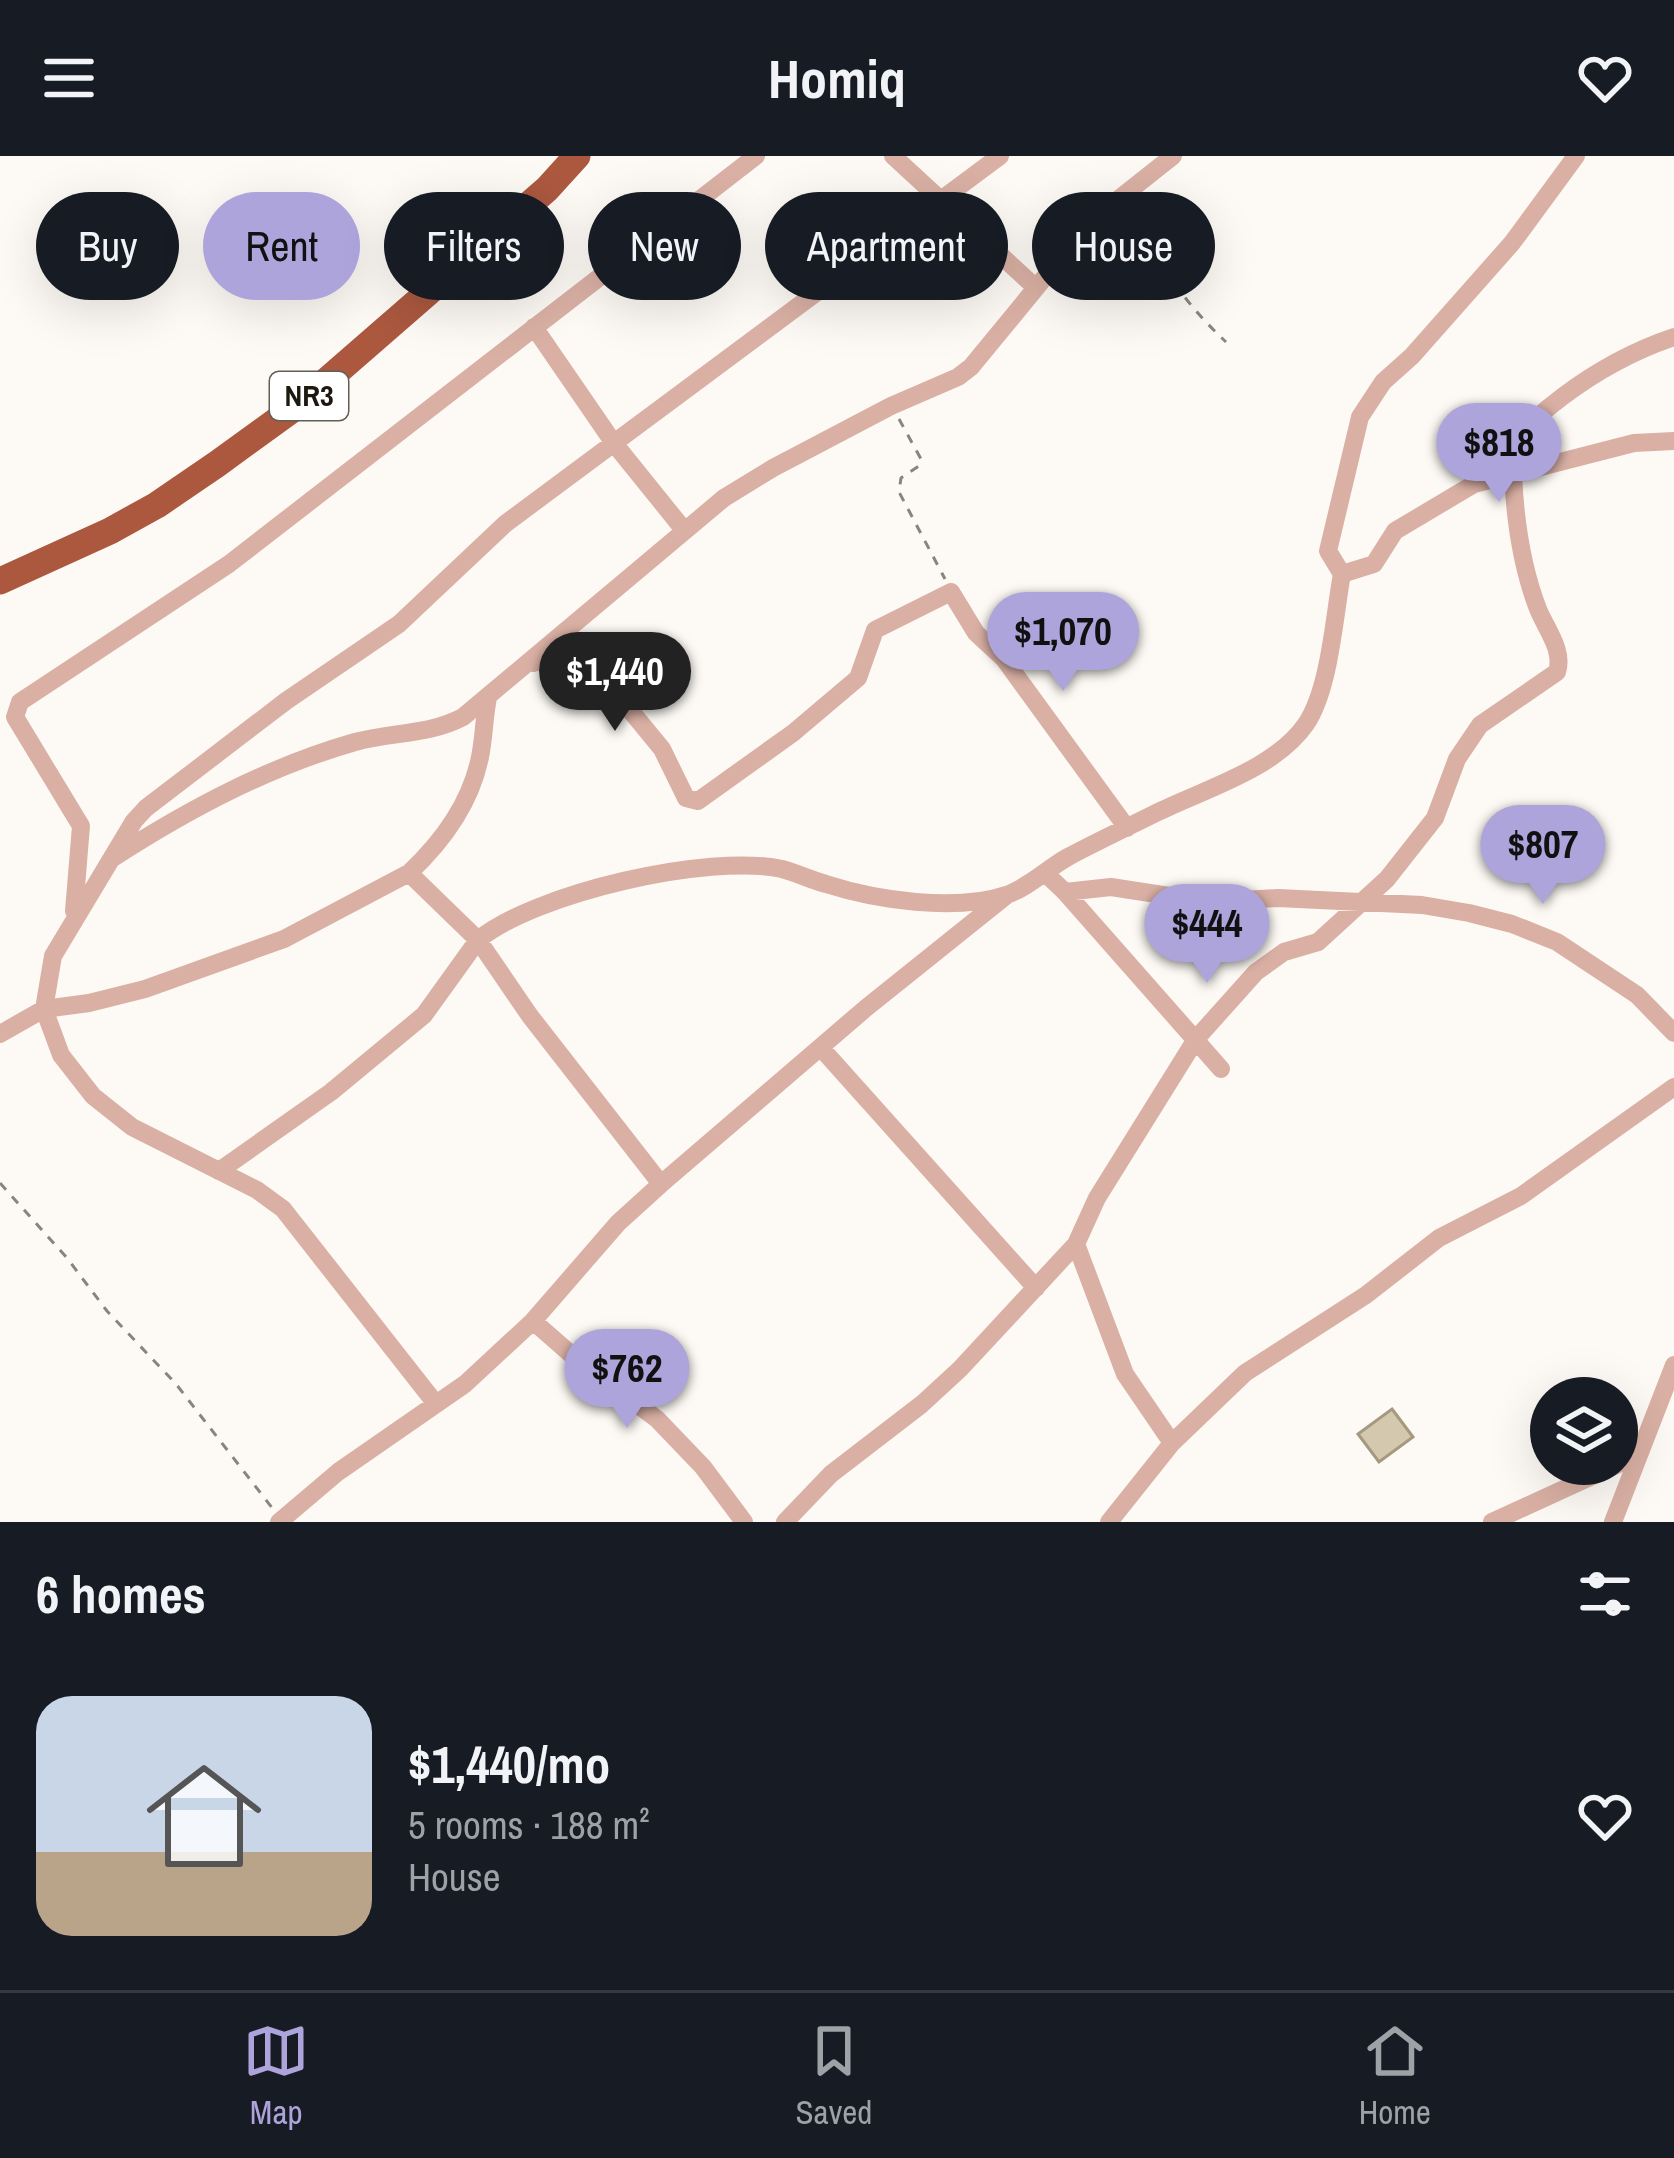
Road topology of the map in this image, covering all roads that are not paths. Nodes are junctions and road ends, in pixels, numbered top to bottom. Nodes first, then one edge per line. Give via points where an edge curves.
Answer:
1 (577, 156) edge
2 (756, 156) edge
3 (893, 156) edge
4 (1000, 156) edge
5 (1173, 156) edge
6 (1576, 156) edge
7 (931, 192) edge
8 (950, 192) edge
9 (1127, 192) edge
10 (1008, 262) edge
11 (1032, 284) edge
12 (1032, 289) edge
13 (804, 300) edge
14 (534, 327) junction
15 (1674, 338) edge
16 (1674, 441) edge
17 (613, 442) junction
18 (1513, 474) junction
19 (1474, 484) junction
20 (684, 530) junction
21 (1342, 574) junction
22 (0, 580) edge
23 (523, 666) junction
24 (488, 698) junction
25 (1127, 828) junction
26 (109, 860) junction
27 (1045, 872) junction
28 (409, 873) junction
29 (1065, 892) junction
30 (1007, 895) junction
31 (1358, 903) junction
32 (73, 919) junction
33 (478, 940) junction
34 (44, 1009) junction
35 (1674, 1033) edge
36 (0, 1034) edge
37 (1196, 1039) junction
38 (820, 1048) junction
39 (1221, 1070) dead end
40 (1674, 1087) edge
41 (218, 1171) junction
42 (661, 1184) junction
43 (1076, 1244) junction
44 (1036, 1288) junction
45 (533, 1321) junction
46 (1674, 1365) edge
47 (436, 1404) junction
48 (1674, 1408) edge
49 (1653, 1419) junction
50 (1172, 1443) junction
51 (1638, 1455) edge
52 (1573, 1485) edge
53 (1627, 1485) edge
54 (280, 1521) edge
55 (744, 1522) edge
56 (785, 1522) edge
57 (1109, 1522) edge
58 (1492, 1522) edge
59 (1613, 1522) edge

1 - 22 highway, NR3 via 301,403 157,505
2 - 14 street
3 - 7 street
4 - 8 street
5 - 9 street
6 - 21 street via 1512,243 1360,417 1328,551
10 - 11 street
12 - 20 street via 958,377 773,468
13 - 17 street
14 - 17 street
14 - 32 street via 229,564 15,708 83,834
15 - 19 street via 1617,361 1557,401
16 - 18 street via 1634,443
17 - 20 street
17 - 26 street via 505,524 399,624 146,808
18 - 19 street
18 - 31 street via 1522,556 1559,656 1557,672 1480,725 1457,759 1436,818
19 - 21 street via 1395,532 1374,563
20 - 23 street
21 - 25 street via 1316,702 1299,732 1257,764
23 - 24 street
23 - 25 street via 580,651 662,749 686,798 698,801 858,679 874,630 951,592
24 - 26 street via 442,728 355,742 248,781
24 - 28 street via 464,800 452,826
25 - 27 street
26 - 32 street
27 - 29 street
27 - 30 street
28 - 33 street
28 - 34 street via 284,940 145,989
29 - 31 street via 1111,886 1208,902
29 - 37 street
30 - 33 street via 887,899 741,864 654,873 526,911
30 - 38 street
31 - 35 street via 1422,905 1534,932 1637,994
31 - 37 street via 1318,942 1256,972
32 - 34 street via 53,956
33 - 41 street via 424,1015
33 - 42 street
34 - 36 street
34 - 41 street via 61,1055 93,1096 132,1127
37 - 39 street
37 - 43 street
38 - 42 street
38 - 44 street
40 - 50 street via 1245,1373
41 - 47 street via 283,1209
42 - 45 street
43 - 44 street
43 - 50 street via 1125,1374
44 - 56 street via 922,1404 831,1474
45 - 47 street
45 - 55 street via 657,1419
46 - 49 street
47 - 54 street
48 - 49 street
49 - 51 street
50 - 57 street
52 - 58 street
53 - 59 street

